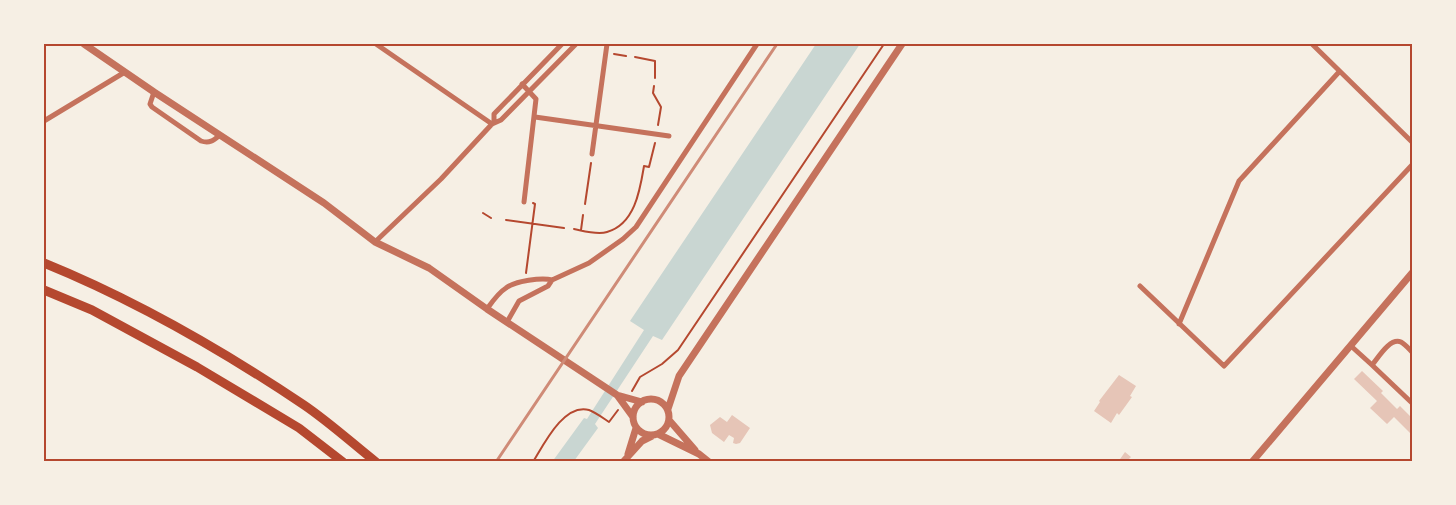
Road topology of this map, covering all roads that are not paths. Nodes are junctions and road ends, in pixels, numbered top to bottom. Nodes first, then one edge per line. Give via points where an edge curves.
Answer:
1 (84, 44) edge
2 (376, 44) edge
3 (562, 44) edge
4 (576, 44) edge
5 (607, 44) edge
6 (757, 44) edge
7 (902, 44) edge
8 (1312, 44) edge
9 (125, 72) junction
10 (1339, 72) junction
11 (522, 84) junction
12 (529, 91) junction
13 (154, 92) junction
14 (535, 117) junction
15 (44, 121) edge
16 (493, 123) junction
17 (596, 126) junction
18 (220, 135) junction
19 (669, 136) dead end
20 (1413, 142) edge
21 (592, 154) road end
22 (1413, 165) edge
23 (524, 202) road end
24 (375, 242) junction
25 (44, 262) edge
26 (1413, 273) edge
27 (552, 280) junction
28 (1140, 286) dead end
29 (44, 291) edge
30 (487, 309) junction
31 (507, 322) junction
32 (1179, 324) junction
33 (1351, 345) junction
34 (1413, 352) edge
35 (1372, 365) junction
36 (617, 395) junction
37 (642, 402) junction
38 (1413, 403) edge
39 (668, 409) junction
40 (633, 417) junction
41 (669, 420) junction
42 (636, 428) junction
43 (656, 435) junction
44 (699, 454) junction
45 (625, 458) edge
46 (343, 462) edge
47 (376, 462) edge
48 (709, 462) edge
49 (1252, 462) edge

1 - 9 street
2 - 16 street
3 - 11 street
4 - 12 street
5 - 17 street
6 - 27 street via 636,227 589,263
7 - 39 street via 679,376
8 - 10 street
9 - 13 street
9 - 15 street
10 - 20 street
10 - 32 street via 1239,181
11 - 12 street
11 - 16 street via 494,114
12 - 14 street via 536,99
12 - 16 street via 501,120
13 - 18 street
13 - 18 street via 152,107 201,141 207,143
14 - 17 street
14 - 23 street
16 - 24 street
17 - 19 street
17 - 21 street
18 - 24 street via 324,203
22 - 32 street via 1224,366
24 - 30 street via 429,268
25 - 47 highway via 97,284 205,342 306,406
26 - 33 street
27 - 30 street via 544,278 509,286
27 - 31 street via 519,301
28 - 32 street
29 - 46 highway via 92,310 197,367 299,428
30 - 31 street
31 - 36 street
33 - 35 street
33 - 49 street
34 - 35 street via 1396,341
35 - 38 street
36 - 37 street
36 - 40 street
37 - 39 street via 659,401
37 - 40 street
39 - 41 street
40 - 42 street
41 - 43 street
41 - 44 street
42 - 43 street via 646,435
42 - 45 street
43 - 44 street
43 - 45 street via 642,441
44 - 48 street

